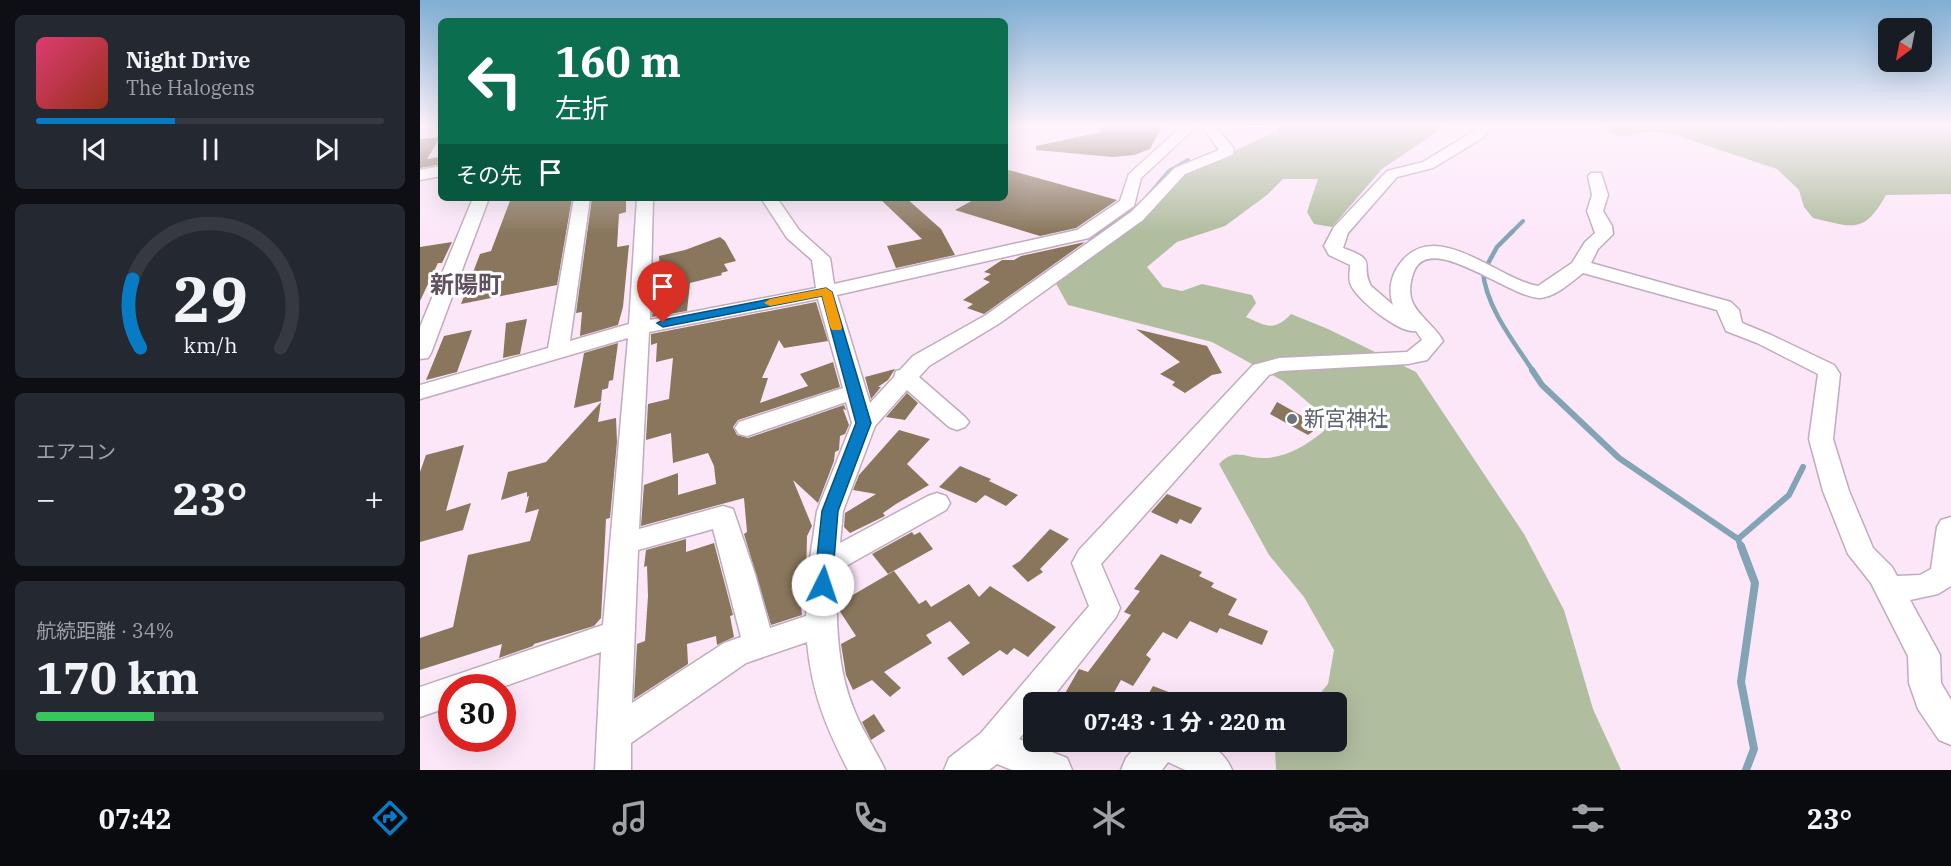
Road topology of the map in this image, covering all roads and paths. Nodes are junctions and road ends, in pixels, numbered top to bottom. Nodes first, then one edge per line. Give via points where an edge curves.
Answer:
1 (1152, 161) edge
2 (1205, 161) edge
3 (1435, 161) edge
4 (438, 171) edge
5 (420, 174) edge
6 (1596, 176) dead end
7 (480, 201) edge
8 (582, 201) edge
9 (645, 201) edge
10 (771, 201) edge
11 (1580, 266) junction
12 (826, 292) junction
13 (639, 328) junction
14 (1433, 341) junction
15 (558, 350) junction
16 (420, 353) edge
17 (904, 376) junction
18 (420, 392) edge
19 (854, 392) junction
20 (957, 422) dead end
21 (864, 423) junction
22 (747, 428) dead end
23 (937, 502) dead end
24 (1951, 527) edge
25 (626, 543) junction
26 (824, 565) junction
27 (1888, 587) junction
28 (821, 624) junction
29 (618, 633) junction
30 (758, 644) junction
31 (500, 674) edge
32 (438, 696) edge
33 (420, 702) edge
34 (1951, 729) edge
35 (615, 734) junction
36 (993, 745) junction
37 (613, 770) edge
38 (867, 770) edge
39 (962, 770) edge
40 (1054, 770) edge
41 (1139, 770) edge
42 (1214, 770) edge

1 - 12 street via 1134,177 1128,203 1083,234
2 - 17 street via 1180,171 1137,216 993,319 921,361
3 - 14 street via 1392,174 1340,231 1333,246 1359,264 1359,283 1372,299
4 - 5 street
6 - 11 street via 1600,195 1595,211 1604,234
7 - 16 street
8 - 15 street
9 - 13 street
10 - 12 street via 793,234 820,258
11 - 14 street via 1549,289 1534,292 1447,254 1416,255 1406,266 1402,279 1403,304
11 - 27 street via 1724,306 1729,310 1733,327 1826,370 1829,374 1821,439 1836,491 1862,555
12 - 13 street
12 - 19 street
13 - 15 street
13 - 25 street
14 - 36 street via 1419,355 1408,358 1279,365 1261,370 1089,558 1086,563 1105,608
15 - 18 street
17 - 20 street
17 - 21 street
19 - 21 street
19 - 22 street
21 - 26 street via 830,511
23 - 26 street
24 - 27 street via 1944,572 1936,581 1905,590
25 - 29 street
25 - 30 street via 723,516
26 - 28 street
27 - 34 street via 1924,655 1930,698
28 - 30 street
28 - 38 street via 826,671 839,717
29 - 31 street
29 - 35 street
30 - 35 street via 735,653
32 - 33 street
35 - 37 street
36 - 39 street
36 - 40 street
41 - 42 street via 1165,745 1192,754

